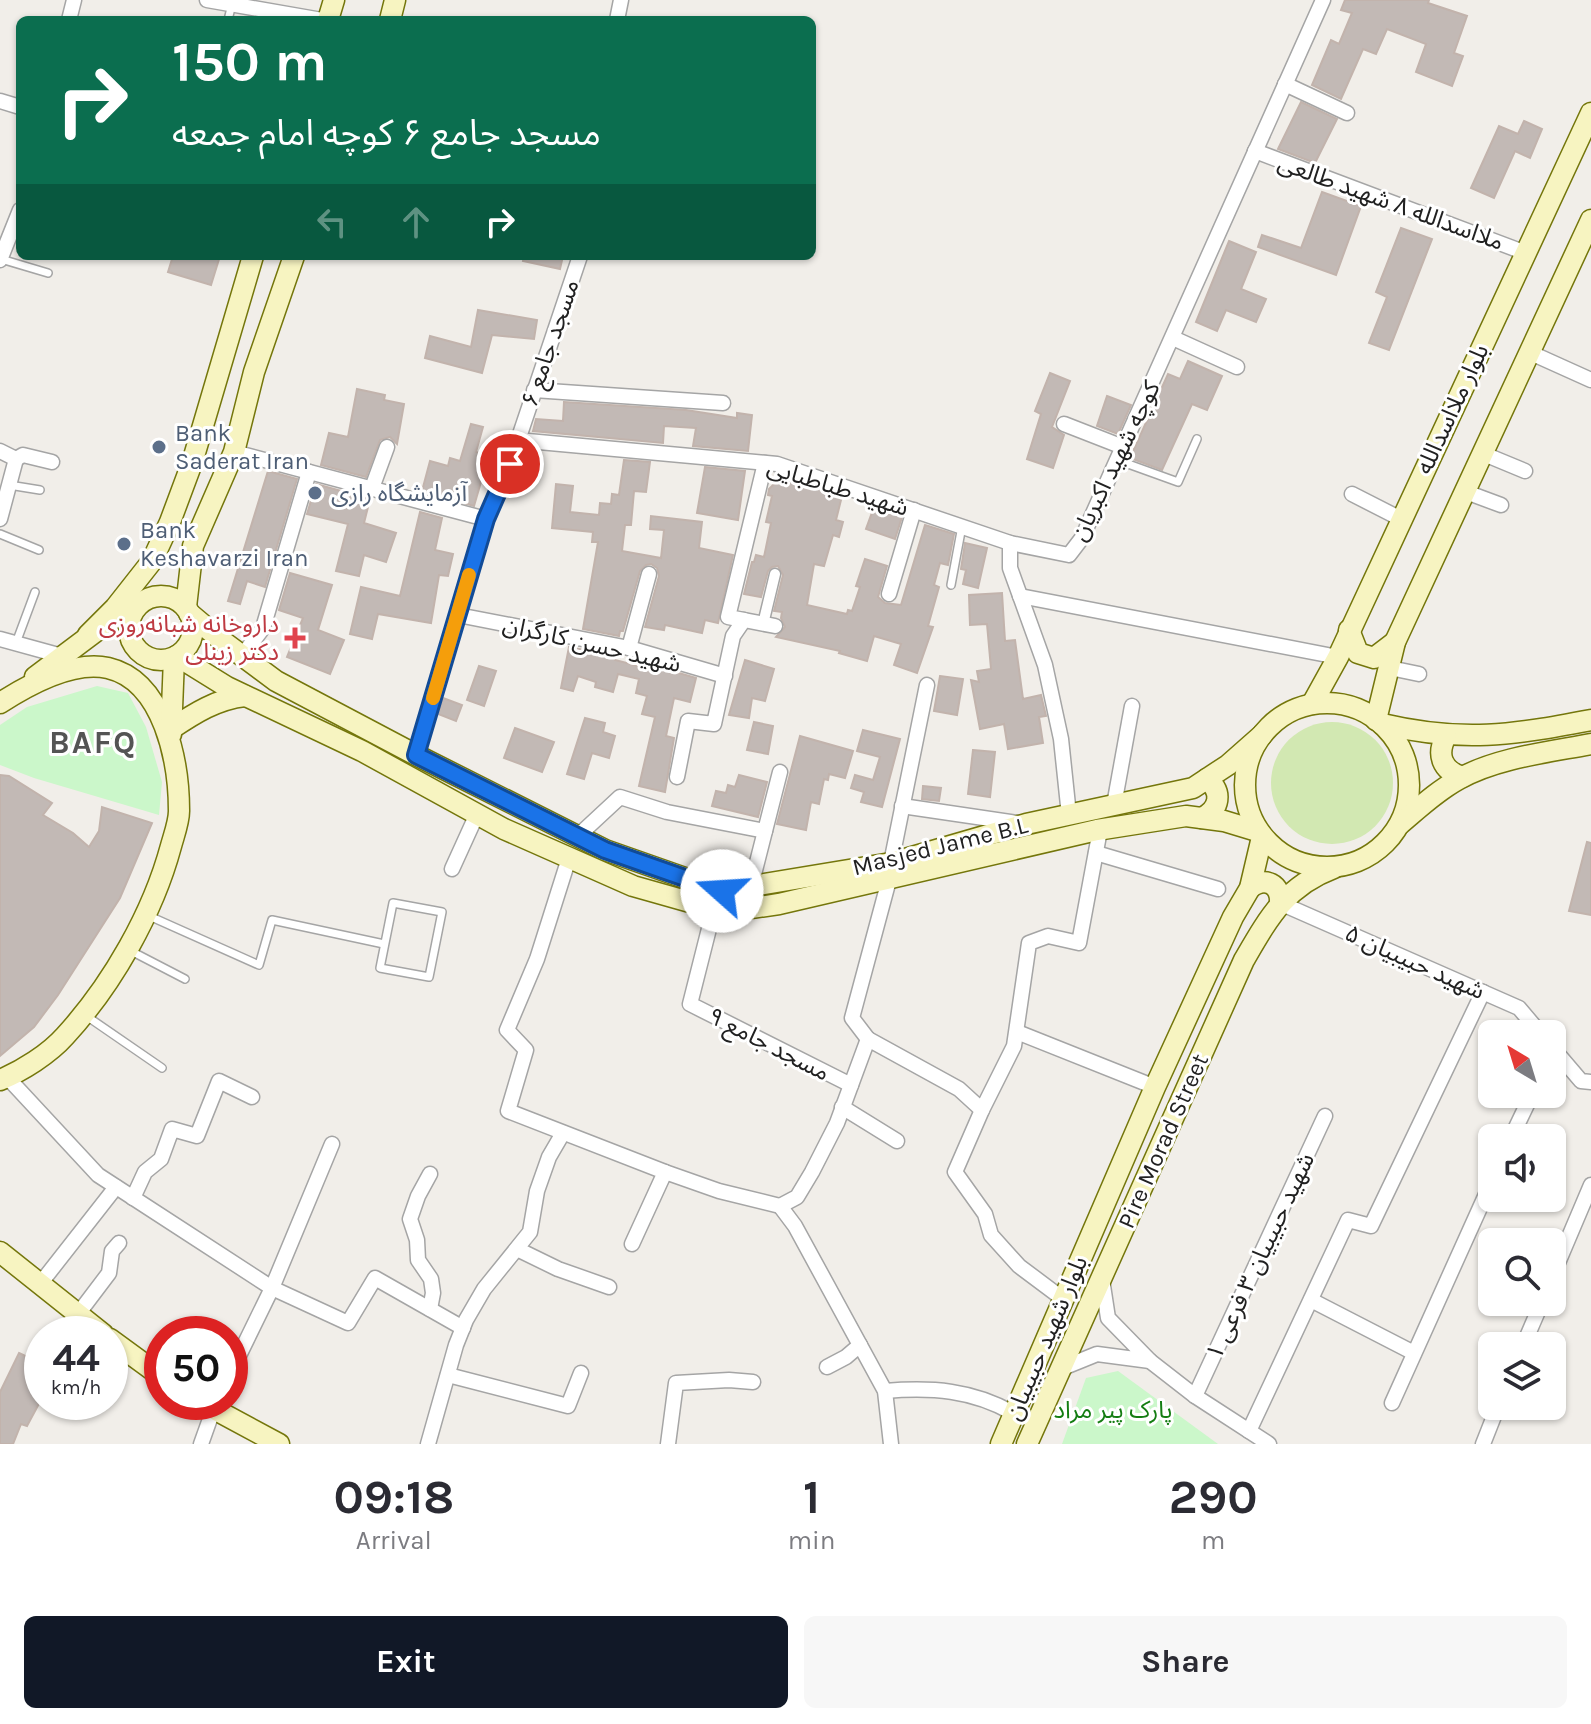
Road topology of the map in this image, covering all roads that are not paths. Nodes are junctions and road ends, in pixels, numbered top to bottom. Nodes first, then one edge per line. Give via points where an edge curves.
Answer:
1 (207, 0) edge
2 (1323, 0) edge
3 (232, 4) junction
4 (256, 4) edge
5 (229, 16) edge
6 (306, 16) edge
7 (1285, 84) junction
8 (1347, 113) dead end
9 (1591, 113) edge
10 (1255, 151) junction
11 (16, 228) edge
12 (1589, 232) edge
13 (1526, 253) junction
14 (1, 259) edge
15 (252, 260) edge
16 (293, 260) edge
17 (579, 260) edge
18 (48, 273) dead end
19 (1173, 338) junction
20 (1531, 353) junction
21 (1237, 367) dead end
22 (1591, 380) edge
23 (534, 390) junction
24 (723, 403) dead end
25 (1064, 424) dead end
26 (1197, 439) dead end
27 (517, 440) junction
28 (387, 447) dead end
29 (0, 451) edge
30 (234, 452) junction
31 (1120, 454) junction
32 (1484, 454) junction
33 (16, 459) junction
34 (52, 462) dead end
35 (765, 463) junction
36 (1525, 471) dead end
37 (309, 472) junction
38 (5, 488) edge
39 (372, 488) junction
40 (40, 490) dead end
41 (1466, 492) junction
42 (1352, 494) dead end
43 (1501, 505) dead end
44 (914, 510) junction
45 (0, 519) edge
46 (486, 519) junction
47 (1401, 519) junction
48 (962, 526) junction
49 (0, 534) edge
50 (1010, 543) junction
51 (39, 550) dead end
52 (152, 561) junction
53 (649, 574) dead end
54 (775, 574) dead end
55 (951, 585) dead end
56 (35, 592) dead end
57 (889, 594) dead end
58 (1020, 596) junction
59 (135, 609) junction
60 (188, 610) junction
61 (458, 615) junction
62 (744, 620) junction
63 (769, 625) joint
64 (1349, 630) junction
65 (88, 635) junction
66 (0, 639) edge
67 (1395, 642) junction
68 (16, 643) junction
69 (629, 648) junction
70 (62, 656) junction
71 (242, 656) junction
72 (176, 657) junction
73 (1338, 657) junction
74 (1390, 668) junction
75 (1419, 674) dead end
76 (725, 676) junction
77 (927, 685) dead end
78 (236, 691) junction
79 (6, 699) edge
80 (1312, 704) junction
81 (1132, 706) dead end
82 (1590, 718) edge
83 (1379, 722) junction
84 (1262, 735) junction
85 (1446, 736) junction
86 (171, 737) junction
87 (1591, 744) edge
88 (416, 755) junction
89 (780, 772) dead end
90 (677, 777) dead end
91 (1462, 777) junction
92 (1207, 779) junction
93 (1114, 805) junction
94 (902, 806) junction
95 (477, 814) junction
96 (1069, 815) junction
97 (1202, 818) junction
98 (1026, 824) junction
99 (1400, 824) junction
100 (1100, 830) junction
101 (765, 831) junction
102 (1260, 834) junction
103 (578, 836) junction
104 (1096, 853) junction
105 (569, 858) junction
106 (1334, 868) junction
107 (452, 869) dead end
108 (890, 871) junction
109 (751, 886) junction
110 (1250, 888) junction
111 (1218, 889) dead end
112 (1280, 903) junction
113 (714, 909) junction
114 (147, 915) junction
115 (384, 944) junction
116 (127, 949) junction
117 (185, 979) dead end
118 (1483, 992) junction
119 (83, 1014) junction
120 (1529, 1020) edge
121 (1017, 1032) junction
122 (868, 1039) junction
123 (1566, 1064) edge
124 (162, 1068) dead end
125 (3, 1078) edge
126 (1591, 1082) edge
127 (851, 1085) junction
128 (1155, 1087) junction
129 (252, 1097) dead end
130 (842, 1107) junction
131 (982, 1110) junction
132 (1325, 1116) dead end
133 (563, 1133) junction
134 (897, 1141) dead end
135 (332, 1144) dead end
136 (665, 1172) junction
137 (430, 1174) dead end
138 (1591, 1185) edge
139 (116, 1187) junction
140 (133, 1198) junction
141 (780, 1206) junction
142 (1478, 1212) edge
143 (119, 1243) dead end
144 (632, 1244) dead end
145 (1566, 1244) edge
146 (517, 1249) junction
147 (0, 1253) edge
148 (1102, 1275) junction
149 (40, 1284) junction
150 (609, 1287) dead end
151 (272, 1288) junction
152 (1063, 1299) junction
153 (1311, 1300) junction
154 (430, 1309) junction
155 (78, 1314) junction
156 (80, 1316) edge
157 (463, 1328) junction
158 (248, 1337) edge
159 (860, 1345) junction
160 (1414, 1353) junction
161 (1150, 1361) junction
162 (827, 1367) dead end
163 (1060, 1369) junction
164 (581, 1373) dead end
165 (448, 1375) junction
166 (753, 1382) dead end
167 (885, 1391) junction
168 (1195, 1396) junction
169 (1392, 1403) dead end
170 (1013, 1413) junction
171 (207, 1420) edge
172 (237, 1420) edge
173 (1492, 1420) edge
174 (1249, 1431) junction
175 (201, 1444) edge
176 (279, 1444) edge
177 (428, 1444) edge
178 (668, 1444) edge
179 (891, 1444) edge
180 (1001, 1444) edge
181 (1027, 1444) edge
182 (1269, 1444) edge
183 (1483, 1444) edge

1 - 3 street
2 - 7 street, کوچه شهید اکبریان
3 - 4 street
3 - 5 lane
4 - 6 street
7 - 8 street
7 - 10 street, کوچه شهید اکبریان
9 - 13 main road, بلوار ملااسدالله
10 - 13 street, ملااسدالله ۸ شهید طالعی
10 - 19 street, کوچه شهید اکبریان
11 - 14 street
12 - 20 main road, بلوار ملااسدالله
13 - 47 main road, بلوار ملااسدالله
14 - 18 lane
15 - 52 main road via 192,463
16 - 30 main road via 254,372
17 - 23 street, مسجد جامع ۶
19 - 21 street
19 - 31 street, کوچه شهید اکبریان
20 - 22 street
20 - 32 main road, بلوار ملااسدالله
23 - 24 street
23 - 27 street, مسجد جامع ۶
25 - 31 street
26 - 31 lane via 1178,482
27 - 35 street, شهید طباطبایی
27 - 46 street, مسجد جامع ۶
28 - 39 street
29 - 33 street
30 - 37 street
30 - 60 main road via 193,546
31 - 50 street, کوچه شهید اکبریان via 1069,555
32 - 36 street
32 - 41 main road, بلوار ملااسدالله
33 - 34 street via 23,455
33 - 38 street
35 - 44 street, شهید طباطبایی
35 - 62 street via 728,617
37 - 39 street
37 - 71 street via 263,628
38 - 40 lane
38 - 45 street
39 - 46 street
41 - 43 street
41 - 67 main road, بلوار ملااسدالله
42 - 47 street
44 - 48 street, شهید طباطبایی
44 - 57 street
46 - 61 street, مسجد جامع ۶
47 - 64 main road, بلوار ملااسدالله
48 - 50 street, شهید طباطبایی
48 - 55 lane
49 - 51 lane
50 - 58 street via 1010,568
52 - 59 main road
52 - 65 main road
53 - 69 street
54 - 63 street
56 - 68 lane
58 - 73 street
58 - 96 street via 1045,665
59 - 60 main road via 145,600 167,596
59 - 65 main road
59 - 72 main road via 128,630 136,649 153,660
60 - 71 main road, Masjed Jame B.L
60 - 72 main road via 193,622 190,641
61 - 69 street, شهید حسن کارگران
61 - 88 street, مسجد جامع ۶
62 - 63 street
62 - 76 street via 733,636
64 - 67 main road via 1358,653 1374,658
64 - 73 main road, بلوار ملااسدالله
65 - 70 main road
66 - 68 street
67 - 74 main road, بلوار ملااسدالله
68 - 70 street
69 - 76 street, شهید حسن کارگران
70 - 79 main road
71 - 78 main road
71 - 88 main road, Masjed Jame B.L via 276,681
72 - 78 main road
72 - 86 main road
73 - 80 main road, بلوار ملااسدالله
74 - 75 street
74 - 83 main road, بلوار ملااسدالله
76 - 90 street via 714,724 688,721
77 - 94 street
78 - 86 main road
78 - 95 main road
79 - 86 main road via 56,675 107,668 145,691
80 - 83 main road via 1361,710
80 - 84 main road via 1284,715
81 - 93 street
82 - 85 main road via 1520,733
83 - 85 main road
83 - 99 main road via 1399,745 1408,771 1408,798
84 - 92 main road, Masjed Jame B.L
84 - 102 main road via 1249,757 1244,782 1247,808
85 - 91 main road via 1440,756 1452,774
86 - 114 main road via 179,812
87 - 91 main road
88 - 103 main road, Masjed Jame B.L
89 - 101 street
91 - 99 main road
92 - 93 main road, Masjed Jame B.L via 1193,788
92 - 97 main road via 1219,795 1217,805
93 - 96 main road, Masjed Jame B.L
94 - 98 street
94 - 108 street
95 - 105 main road
95 - 107 street
96 - 98 main road, Masjed Jame B.L
97 - 100 main road
97 - 102 main road
98 - 108 main road, Masjed Jame B.L
99 - 106 main road via 1383,846 1360,861
100 - 104 street
100 - 108 main road
101 - 103 street via 620,797
101 - 109 street
102 - 106 main road via 1281,854 1307,866
102 - 110 main road, بلوار شهید حبیبیان
103 - 109 main road, Masjed Jame B.L via 722,891
104 - 111 street
104 - 121 street via 1079,943 1048,936 1029,943
105 - 113 main road via 633,886
105 - 133 street via 537,959 507,1030 526,1050 508,1111
106 - 112 main road, Pire Morad Street via 1312,876
108 - 109 main road, Masjed Jame B.L
108 - 113 main road via 779,904
108 - 122 street via 852,1018
110 - 112 main road via 1258,882 1276,885
110 - 128 main road, بلوار شهید حبیبیان
112 - 118 street, شهید حبیبیان ۵
112 - 148 main road, Pire Morad Street via 1244,960
113 - 127 street, مسجد جامع ۹ via 690,1004
114 - 115 lane via 259,965 272,920
114 - 116 main road
115 - 115 lane via 393,903 442,912 429,977 380,968
116 - 117 lane
116 - 119 main road
118 - 120 street, شهید حبیبیان ۵ via 1519,1008
118 - 153 street via 1371,1226 1348,1220
119 - 124 lane
119 - 125 main road via 64,1038
121 - 128 street
121 - 131 street
122 - 127 street
122 - 131 street via 959,1089
123 - 126 street via 1581,1081
125 - 139 street
127 - 130 street
128 - 152 main road, بلوار شهید حبیبیان
129 - 140 street via 219,1081 197,1136 172,1129 161,1159 145,1172
130 - 134 street
130 - 141 street via 797,1197
131 - 152 street via 955,1172 985,1214 991,1235 1019,1266
132 - 168 street, شهید حبیبیان ۳ فرعی ۱
133 - 136 street
133 - 146 street via 537,1191 530,1232
135 - 151 street
136 - 141 street
136 - 144 street
137 - 154 street via 410,1219 418,1260 431,1279
138 - 145 street
139 - 140 street
139 - 149 street
140 - 151 street
141 - 159 street
142 - 160 street
143 - 155 street via 112,1251 109,1273
146 - 150 street
146 - 157 street via 484,1289
147 - 149 main road
148 - 161 street via 1108,1318
148 - 163 main road, Pire Morad Street
149 - 155 main road
151 - 154 street via 348,1323 375,1278
151 - 158 street
152 - 170 main road, بلوار شهید حبیبیان
153 - 160 street
153 - 174 street
154 - 157 street
155 - 156 main road
157 - 165 street
159 - 162 street
159 - 167 street
160 - 169 street
161 - 163 street via 1097,1354
161 - 168 street
163 - 181 main road, Pire Morad Street
164 - 165 street via 568,1406
165 - 177 street
166 - 178 street via 676,1383
167 - 170 street via 961,1392
167 - 179 street
168 - 174 street
170 - 180 main road, بلوار شهید حبیبیان
171 - 175 street
172 - 176 main road
173 - 183 street
174 - 182 street

